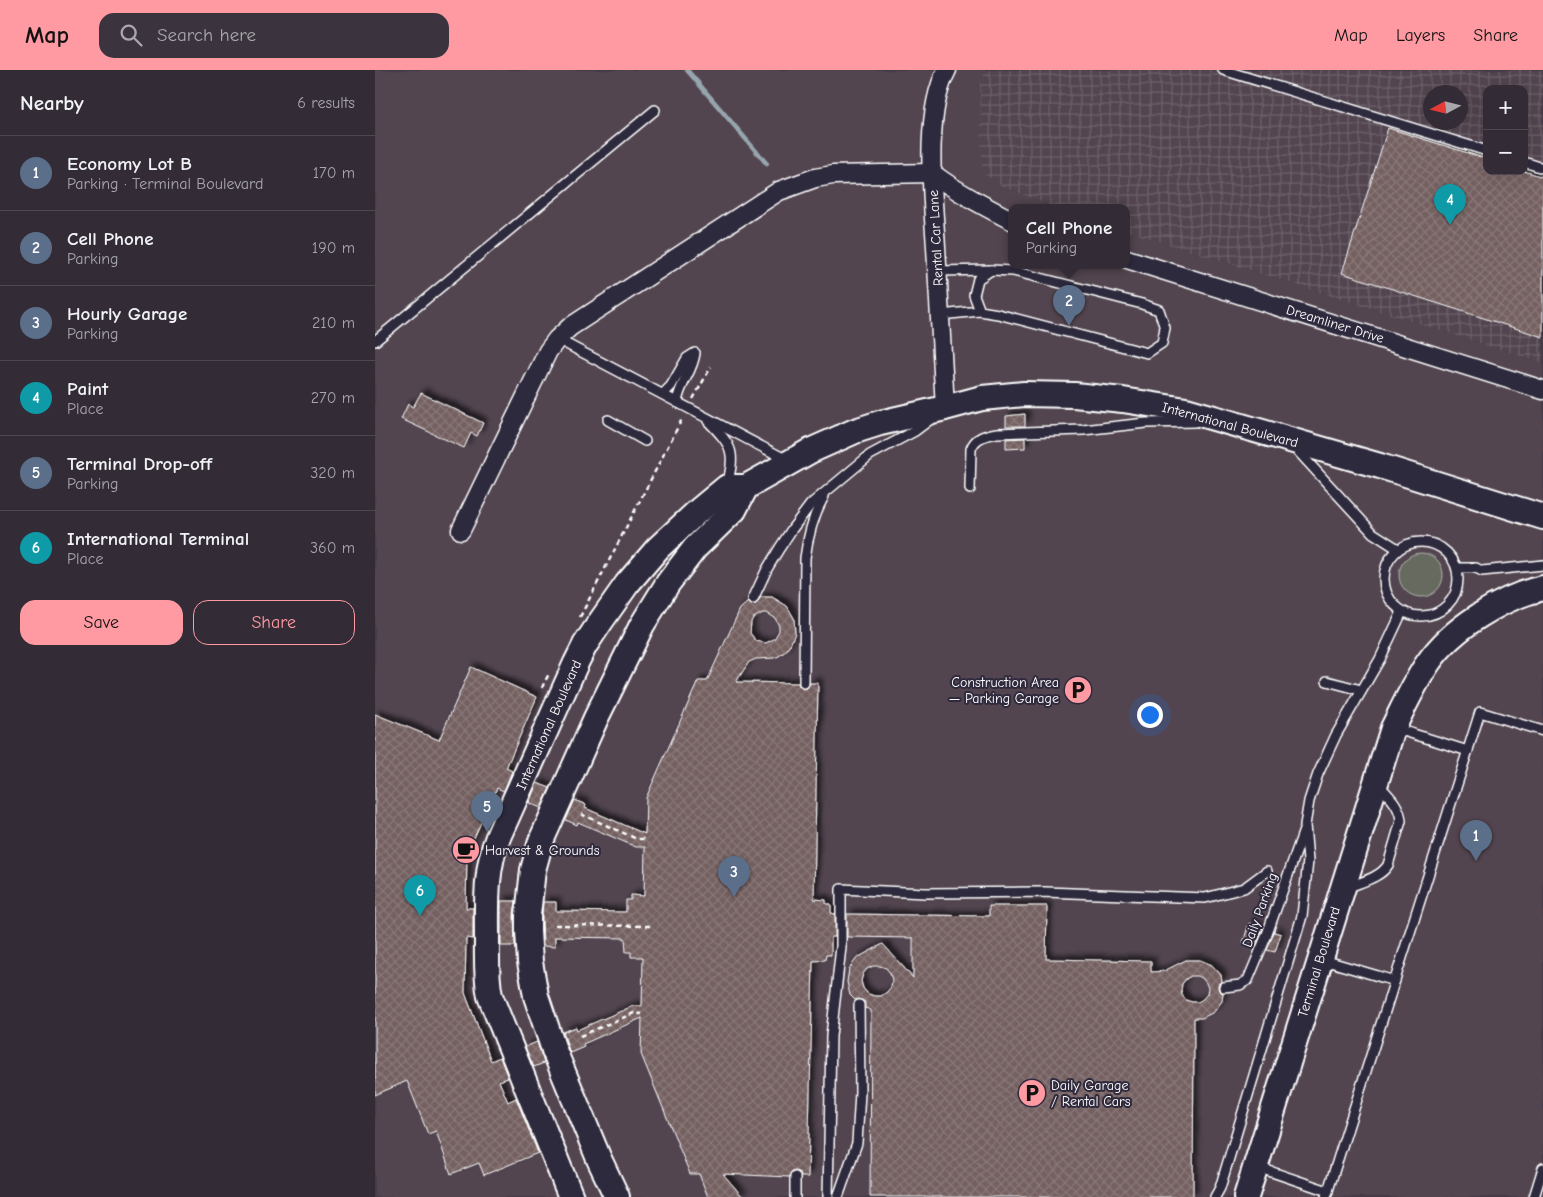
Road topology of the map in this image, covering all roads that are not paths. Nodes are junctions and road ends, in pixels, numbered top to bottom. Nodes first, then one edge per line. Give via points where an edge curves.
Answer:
1 (947, 70) edge
2 (1223, 70) edge
3 (655, 110) dead end
4 (1483, 150) edge
5 (1528, 163) edge
6 (1543, 168) edge
7 (932, 174) junction
8 (1008, 218) edge
9 (1130, 260) edge
10 (991, 270) junction
11 (937, 271) junction
12 (980, 311) junction
13 (939, 315) junction
14 (557, 339) junction
15 (375, 341) edge
16 (1543, 390) edge
17 (663, 394) junction
18 (677, 402) junction
19 (945, 408) junction
20 (703, 415) junction
21 (607, 420) dead end
22 (1223, 421) junction
23 (1287, 439) junction
24 (645, 441) dead end
25 (789, 461) junction
26 (736, 487) junction
27 (970, 489) dead end
28 (827, 492) junction
29 (1543, 517) edge
30 (461, 530) dead end
31 (1398, 549) junction
32 (1543, 565) edge
33 (1457, 568) junction
34 (1543, 588) edge
35 (753, 599) dead end
36 (1403, 612) junction
37 (1327, 682) dead end
38 (804, 683) dead end
39 (1361, 690) junction
40 (1393, 728) junction
41 (1543, 731) edge
42 (1468, 751) junction
43 (1376, 782) junction
44 (1305, 825) junction
45 (1267, 871) dead end
46 (1342, 890) junction
47 (1320, 959) junction
48 (1395, 981) junction
49 (1224, 988) dead end
50 (859, 1005) dead end
51 (1255, 1166) junction
52 (1543, 1168) edge
53 (795, 1177) dead end
54 (1327, 1194) edge
55 (571, 1197) edge
56 (617, 1197) edge
57 (795, 1197) edge
58 (828, 1197) edge
59 (839, 1197) edge
60 (1215, 1197) edge
61 (1246, 1197) edge
62 (1534, 1197) edge

1 - 7 street, Rental Car Lane via 935,102
2 - 4 lane
3 - 15 lane
5 - 6 lane
7 - 8 street
7 - 11 street, Rental Car Lane
7 - 14 street via 833,175 779,191 581,319
9 - 16 street, Dreamliner Drive
10 - 11 lane
10 - 12 lane via 978,279 974,295
10 - 12 lane via 1013,270 1159,310 1165,328 1162,343 1147,353
11 - 13 street, Rental Car Lane
12 - 13 lane
13 - 19 street, Rental Car Lane
14 - 17 lane
14 - 30 street via 548,351
17 - 18 lane
17 - 18 lane via 687,358 695,353 694,363 679,390
18 - 20 lane
19 - 22 main road, International Boulevard via 1007,395 1073,395 1186,410
19 - 25 main road, International Boulevard via 880,422
19 - 28 lane via 915,431 870,455
20 - 25 lane
20 - 26 lane via 729,445
21 - 24 lane
22 - 23 main road, International Boulevard
22 - 27 lane via 1146,423 987,435 973,443 971,449
23 - 29 main road, International Boulevard
23 - 31 lane via 1373,533
25 - 26 main road, International Boulevard
26 - 55 main road, International Boulevard via 676,530 648,559 585,645 491,857 487,901 490,996
26 - 56 main road via 734,510 695,548 642,625 567,781 541,841 533,870 528,931 536,996 554,1050
28 - 35 lane via 811,504 792,528
28 - 38 lane via 807,540
31 - 33 lane via 1416,542 1435,544 1445,551
31 - 36 lane via 1390,558 1384,582 1387,594
32 - 33 lane via 1482,571
33 - 36 lane via 1458,585 1447,606 1426,616
34 - 40 main road via 1499,604 1452,637 1429,663
36 - 39 lane
37 - 39 lane
39 - 44 lane via 1318,774
40 - 42 lane
40 - 43 main road, Terminal Boulevard
41 - 42 lane via 1480,712
42 - 48 lane
43 - 46 main road, Terminal Boulevard
43 - 46 lane via 1401,816 1388,865 1377,875
44 - 49 lane, Daily Parking via 1248,980
44 - 60 lane via 1308,861 1302,916
45 - 58 lane via 1244,888 1205,898 841,889 841,947 831,1036
46 - 47 main road, Terminal Boulevard
47 - 48 lane
47 - 51 main road, Terminal Boulevard
48 - 54 lane
50 - 59 lane via 857,1143
51 - 54 lane
51 - 61 main road, Terminal Boulevard
52 - 62 lane
53 - 57 lane

